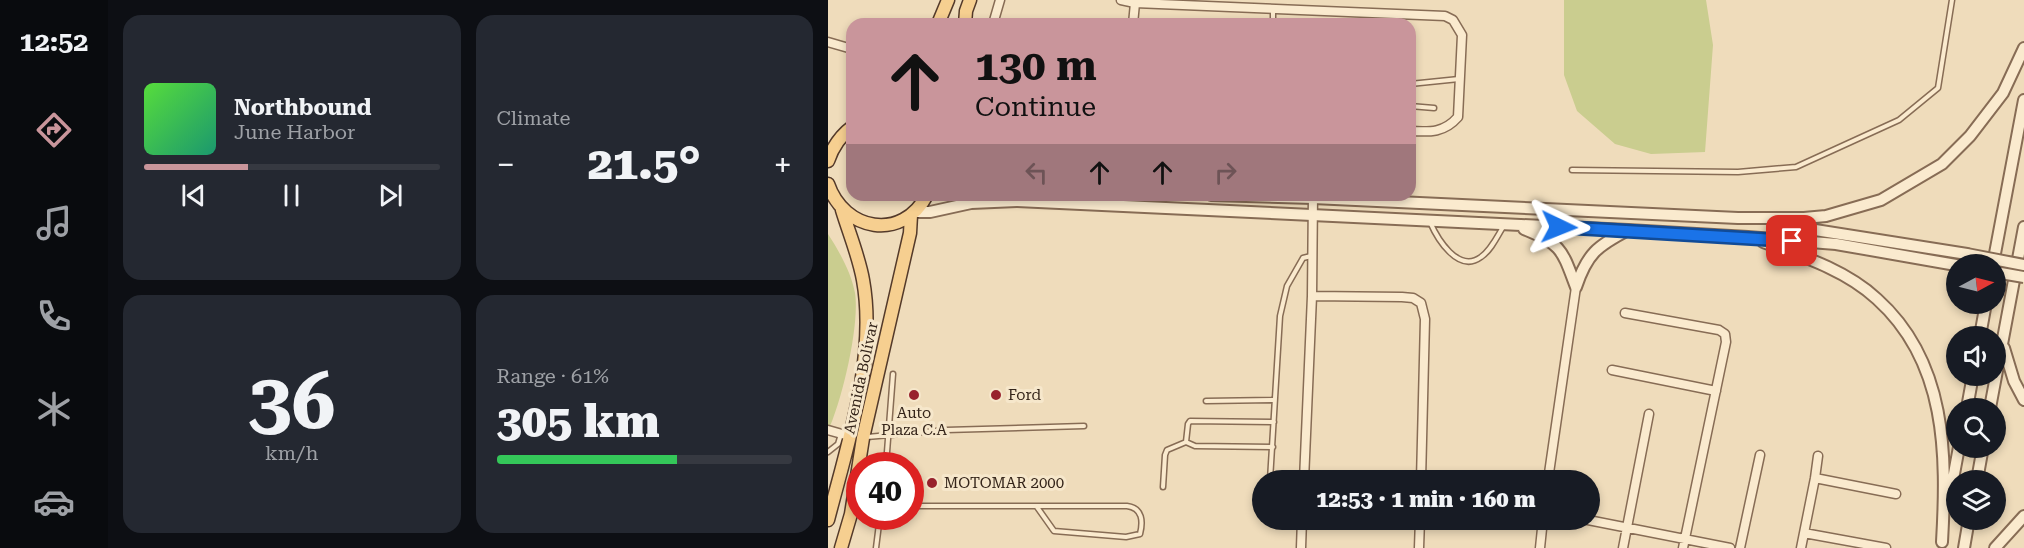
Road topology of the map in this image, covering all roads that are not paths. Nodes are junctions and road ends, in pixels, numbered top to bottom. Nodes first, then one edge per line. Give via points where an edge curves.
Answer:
1 (948, 0) edge
2 (1000, 0) edge
3 (1121, 0) edge
4 (1952, 0) edge
5 (1135, 3) junction
6 (1274, 9) junction
7 (940, 18) edge
8 (995, 18) edge
9 (1134, 18) edge
10 (1273, 18) edge
11 (828, 42) edge
12 (846, 47) edge
13 (2024, 48) edge
14 (1460, 79) junction
15 (1416, 83) edge
16 (2024, 100) edge
17 (1416, 106) edge
18 (1434, 108) dead end
19 (846, 131) edge
20 (1416, 131) edge
21 (841, 135) junction
22 (828, 138) edge
23 (828, 161) edge
24 (1572, 170) dead end
25 (828, 183) edge
26 (830, 196) edge
27 (922, 201) edge
28 (1313, 201) edge
29 (1410, 201) edge
30 (842, 210) junction
31 (913, 213) junction
32 (1314, 215) junction
33 (1738, 218) junction
34 (1430, 221) junction
35 (1509, 225) junction
36 (2024, 227) edge
37 (1628, 230) junction
38 (1748, 237) junction
39 (1996, 254) edge
40 (1311, 255) junction
41 (1946, 264) edge
42 (2024, 266) edge
43 (2006, 274) edge
44 (2024, 277) edge
45 (1576, 287) junction
46 (1312, 296) junction
47 (1625, 313) dead end
48 (2006, 326) edge
49 (2006, 352) edge
50 (1612, 370) dead end
51 (893, 374) dead end
52 (1716, 391) junction
53 (1274, 400) junction
54 (2024, 400) edge
55 (1206, 401) dead end
56 (1649, 414) dead end
57 (1274, 422) junction
58 (1084, 426) dead end
59 (828, 430) edge
60 (845, 435) junction
61 (890, 435) junction
62 (863, 438) junction
63 (1186, 442) junction
64 (1273, 447) junction
65 (828, 452) edge
66 (888, 452) edge
67 (1760, 455) dead end
68 (1818, 456) dead end
69 (1957, 458) edge
70 (1271, 470) edge
71 (1304, 470) edge
72 (1420, 470) edge
73 (1549, 470) edge
74 (1815, 478) junction
75 (1163, 487) dead end
76 (1896, 494) dead end
77 (924, 506) edge
78 (1037, 507) junction
79 (2024, 516) edge
80 (828, 520) edge
81 (1600, 522) edge
82 (1627, 527) junction
83 (878, 530) edge
84 (1302, 530) edge
85 (1420, 530) edge
86 (1542, 530) edge
87 (1967, 530) edge
88 (1804, 533) junction
89 (1684, 544) edge
90 (1941, 545) edge
91 (843, 548) edge
92 (876, 548) edge
93 (1301, 548) edge
94 (1419, 548) edge
95 (1540, 548) edge
96 (1623, 548) edge
97 (1730, 548) edge
98 (1740, 548) edge
99 (1801, 548) edge
100 (1887, 548) edge
101 (1964, 548) edge
102 (1995, 548) edge

1 - 7 main road
2 - 8 street
3 - 5 street
4 - 24 lane via 1938,88 1899,120 1796,167 1738,172
5 - 6 street
5 - 9 street
6 - 10 lane
6 - 14 street via 1445,16 1453,20 1462,35
11 - 12 street
13 - 33 street via 2003,93 1942,164 1881,200 1826,216
14 - 15 lane
14 - 20 street via 1458,117 1437,132
16 - 39 street
17 - 18 lane
19 - 21 main road
21 - 22 main road
21 - 23 main road
25 - 26 main road
26 - 30 main road
27 - 31 main road
28 - 32 street
29 - 33 street
30 - 31 main road via 854,219 876,225 898,222
30 - 60 main road, Avenida Bolívar via 863,280 867,326 861,377
31 - 32 street via 971,203 1017,201
31 - 62 main road, Avenida Bolívar
32 - 34 street
32 - 40 street
33 - 42 street, bridge
34 - 35 street
34 - 35 lane via 1438,240 1454,256 1474,261
35 - 37 street
35 - 45 street via 1548,238 1566,259
36 - 48 street
37 - 38 street
37 - 45 street via 1593,252
38 - 41 street via 1836,244
38 - 90 street via 1841,274 1876,298 1913,340 1929,375 1939,413
40 - 46 street
40 - 53 lane via 1303,258 1287,286 1280,316
43 - 44 street, bridge
45 - 73 street
46 - 71 street
46 - 72 street via 1402,297 1421,303 1425,318
47 - 52 street via 1725,334
49 - 54 street
50 - 52 street
51 - 61 lane
52 - 89 street
53 - 55 lane
53 - 57 lane
56 - 82 street
57 - 63 lane via 1190,421
57 - 64 lane
58 - 61 lane
59 - 60 street
60 - 65 lane
60 - 80 main road, Avenida Bolívar
61 - 62 lane
61 - 66 lane
62 - 91 main road, Avenida Bolívar
63 - 64 lane via 1195,446
63 - 75 lane via 1164,455
64 - 70 lane
67 - 98 street
68 - 74 street
69 - 90 street
74 - 76 street
74 - 88 street
77 - 78 lane
78 - 78 lane via 1054,531 1126,537 1140,534 1143,522 1134,507
79 - 102 street
81 - 82 street
82 - 89 street
82 - 96 street
83 - 92 lane
84 - 93 street
85 - 94 street
86 - 95 street
87 - 101 street
88 - 99 street
88 - 100 street
89 - 97 street

